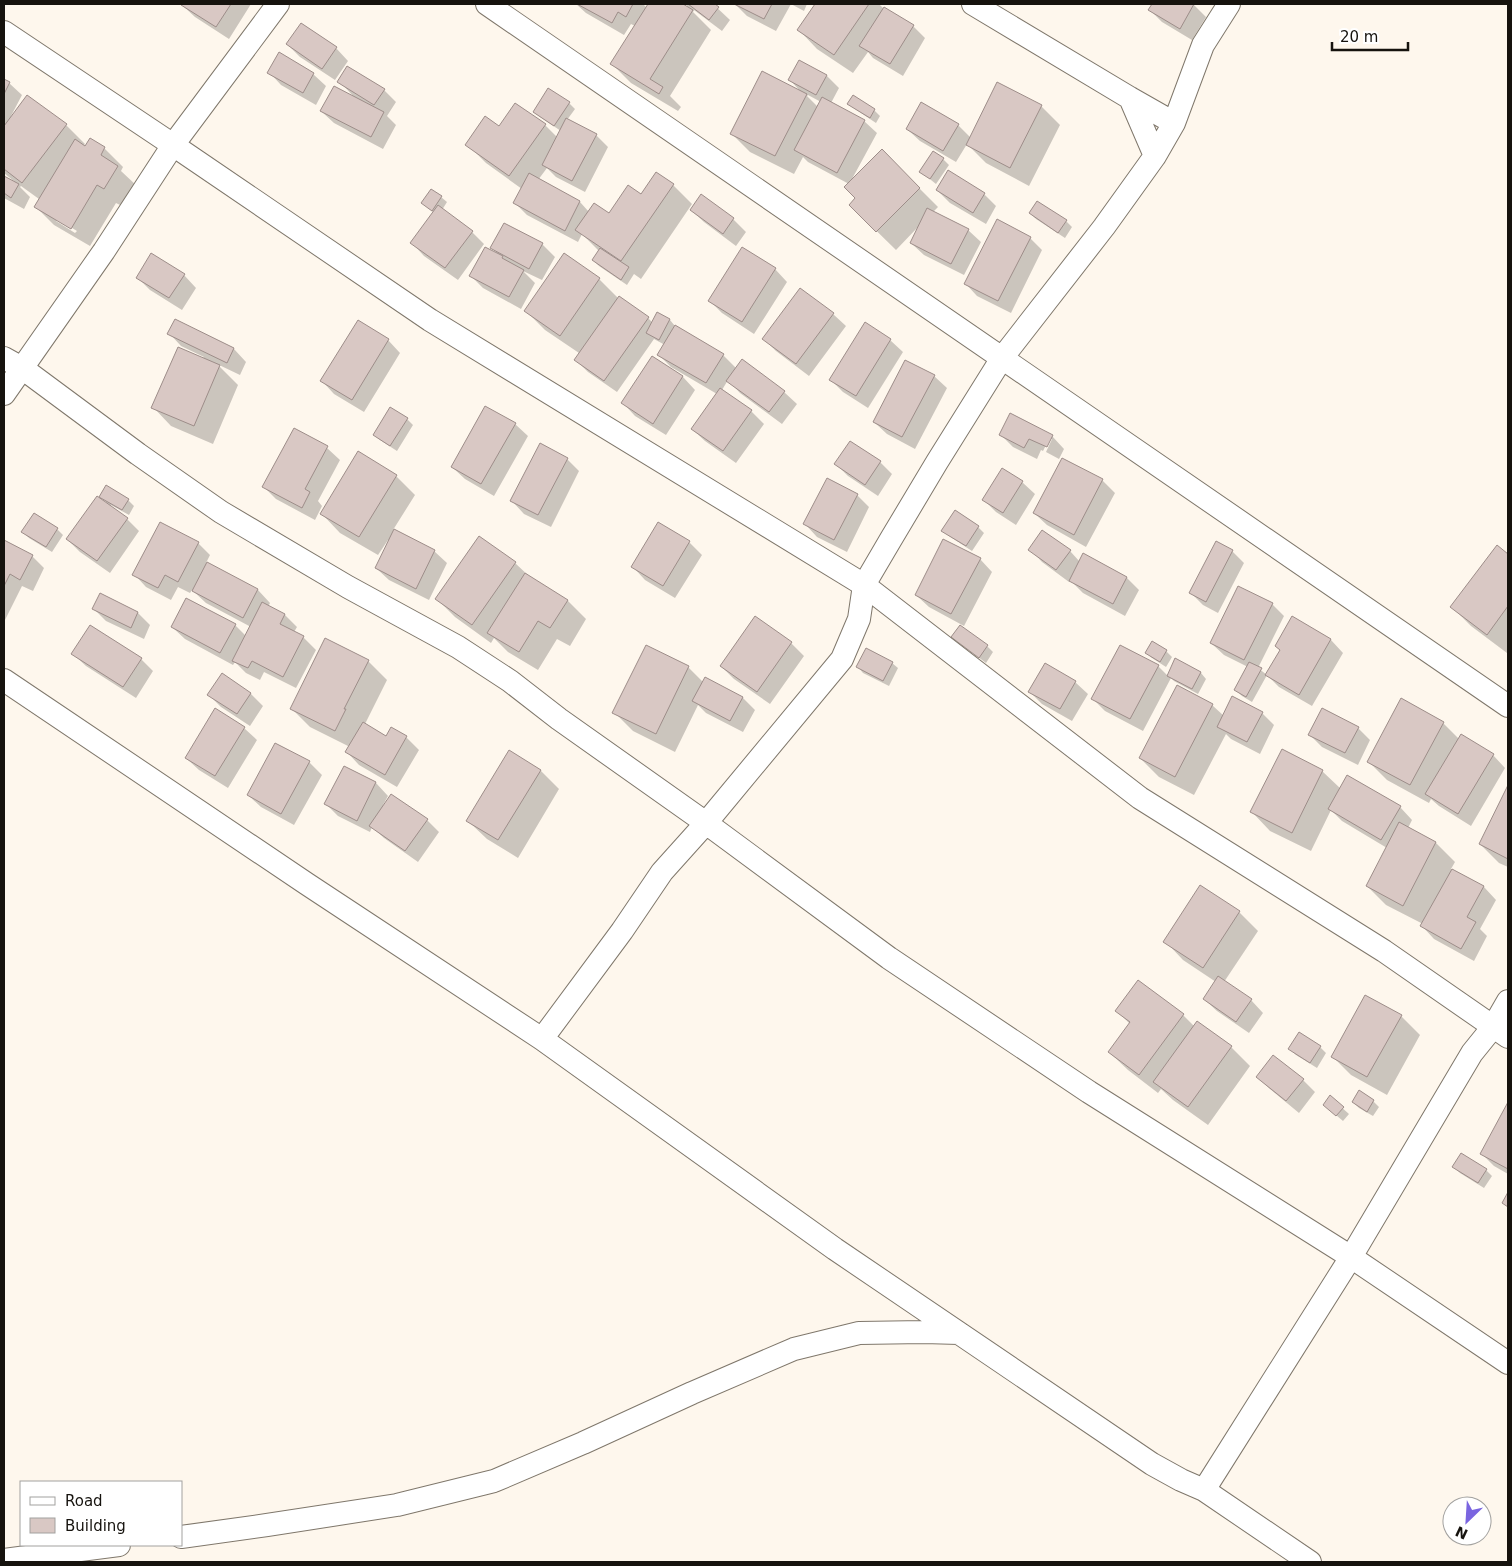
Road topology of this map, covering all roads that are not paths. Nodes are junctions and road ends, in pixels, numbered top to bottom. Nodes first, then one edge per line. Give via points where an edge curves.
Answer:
1 (278, 4) edge
2 (487, 4) edge
3 (972, 4) edge
4 (1229, 4) edge
5 (4, 32) edge
6 (1130, 98) junction
7 (1174, 123) junction
8 (173, 145) junction
9 (1155, 156) junction
10 (1002, 358) junction
11 (13, 363) edge
12 (4, 394) edge
13 (864, 585) junction
14 (4, 680) edge
15 (1508, 706) edge
16 (706, 823) junction
17 (1508, 1001) edge
18 (1500, 1032) edge
19 (542, 1039) junction
20 (1351, 1256) junction
21 (959, 1333) junction
22 (1508, 1363) edge
23 (1204, 1490) junction
24 (182, 1537) edge
25 (111, 1546) edge
26 (4, 1560) edge
27 (1310, 1562) edge

1 - 8 street
2 - 10 street
3 - 6 street
4 - 7 street via 1203,45
5 - 8 street
6 - 7 street
6 - 9 street
7 - 9 street
8 - 11 street via 104,252
8 - 13 street via 430,320
9 - 10 street
10 - 13 street
10 - 15 street
11 - 12 street
11 - 16 street via 221,512 458,647 510,681
13 - 16 street via 859,619 842,659
13 - 18 street via 1140,798 1384,951
14 - 19 street
16 - 19 street via 662,872
16 - 20 street via 889,958 1089,1092
17 - 18 street
18 - 20 street via 1472,1052
19 - 21 street via 835,1249
20 - 22 street
20 - 23 street
21 - 23 street via 1152,1464
21 - 24 street via 859,1333 794,1349 494,1481 397,1505
23 - 27 street
25 - 26 street

